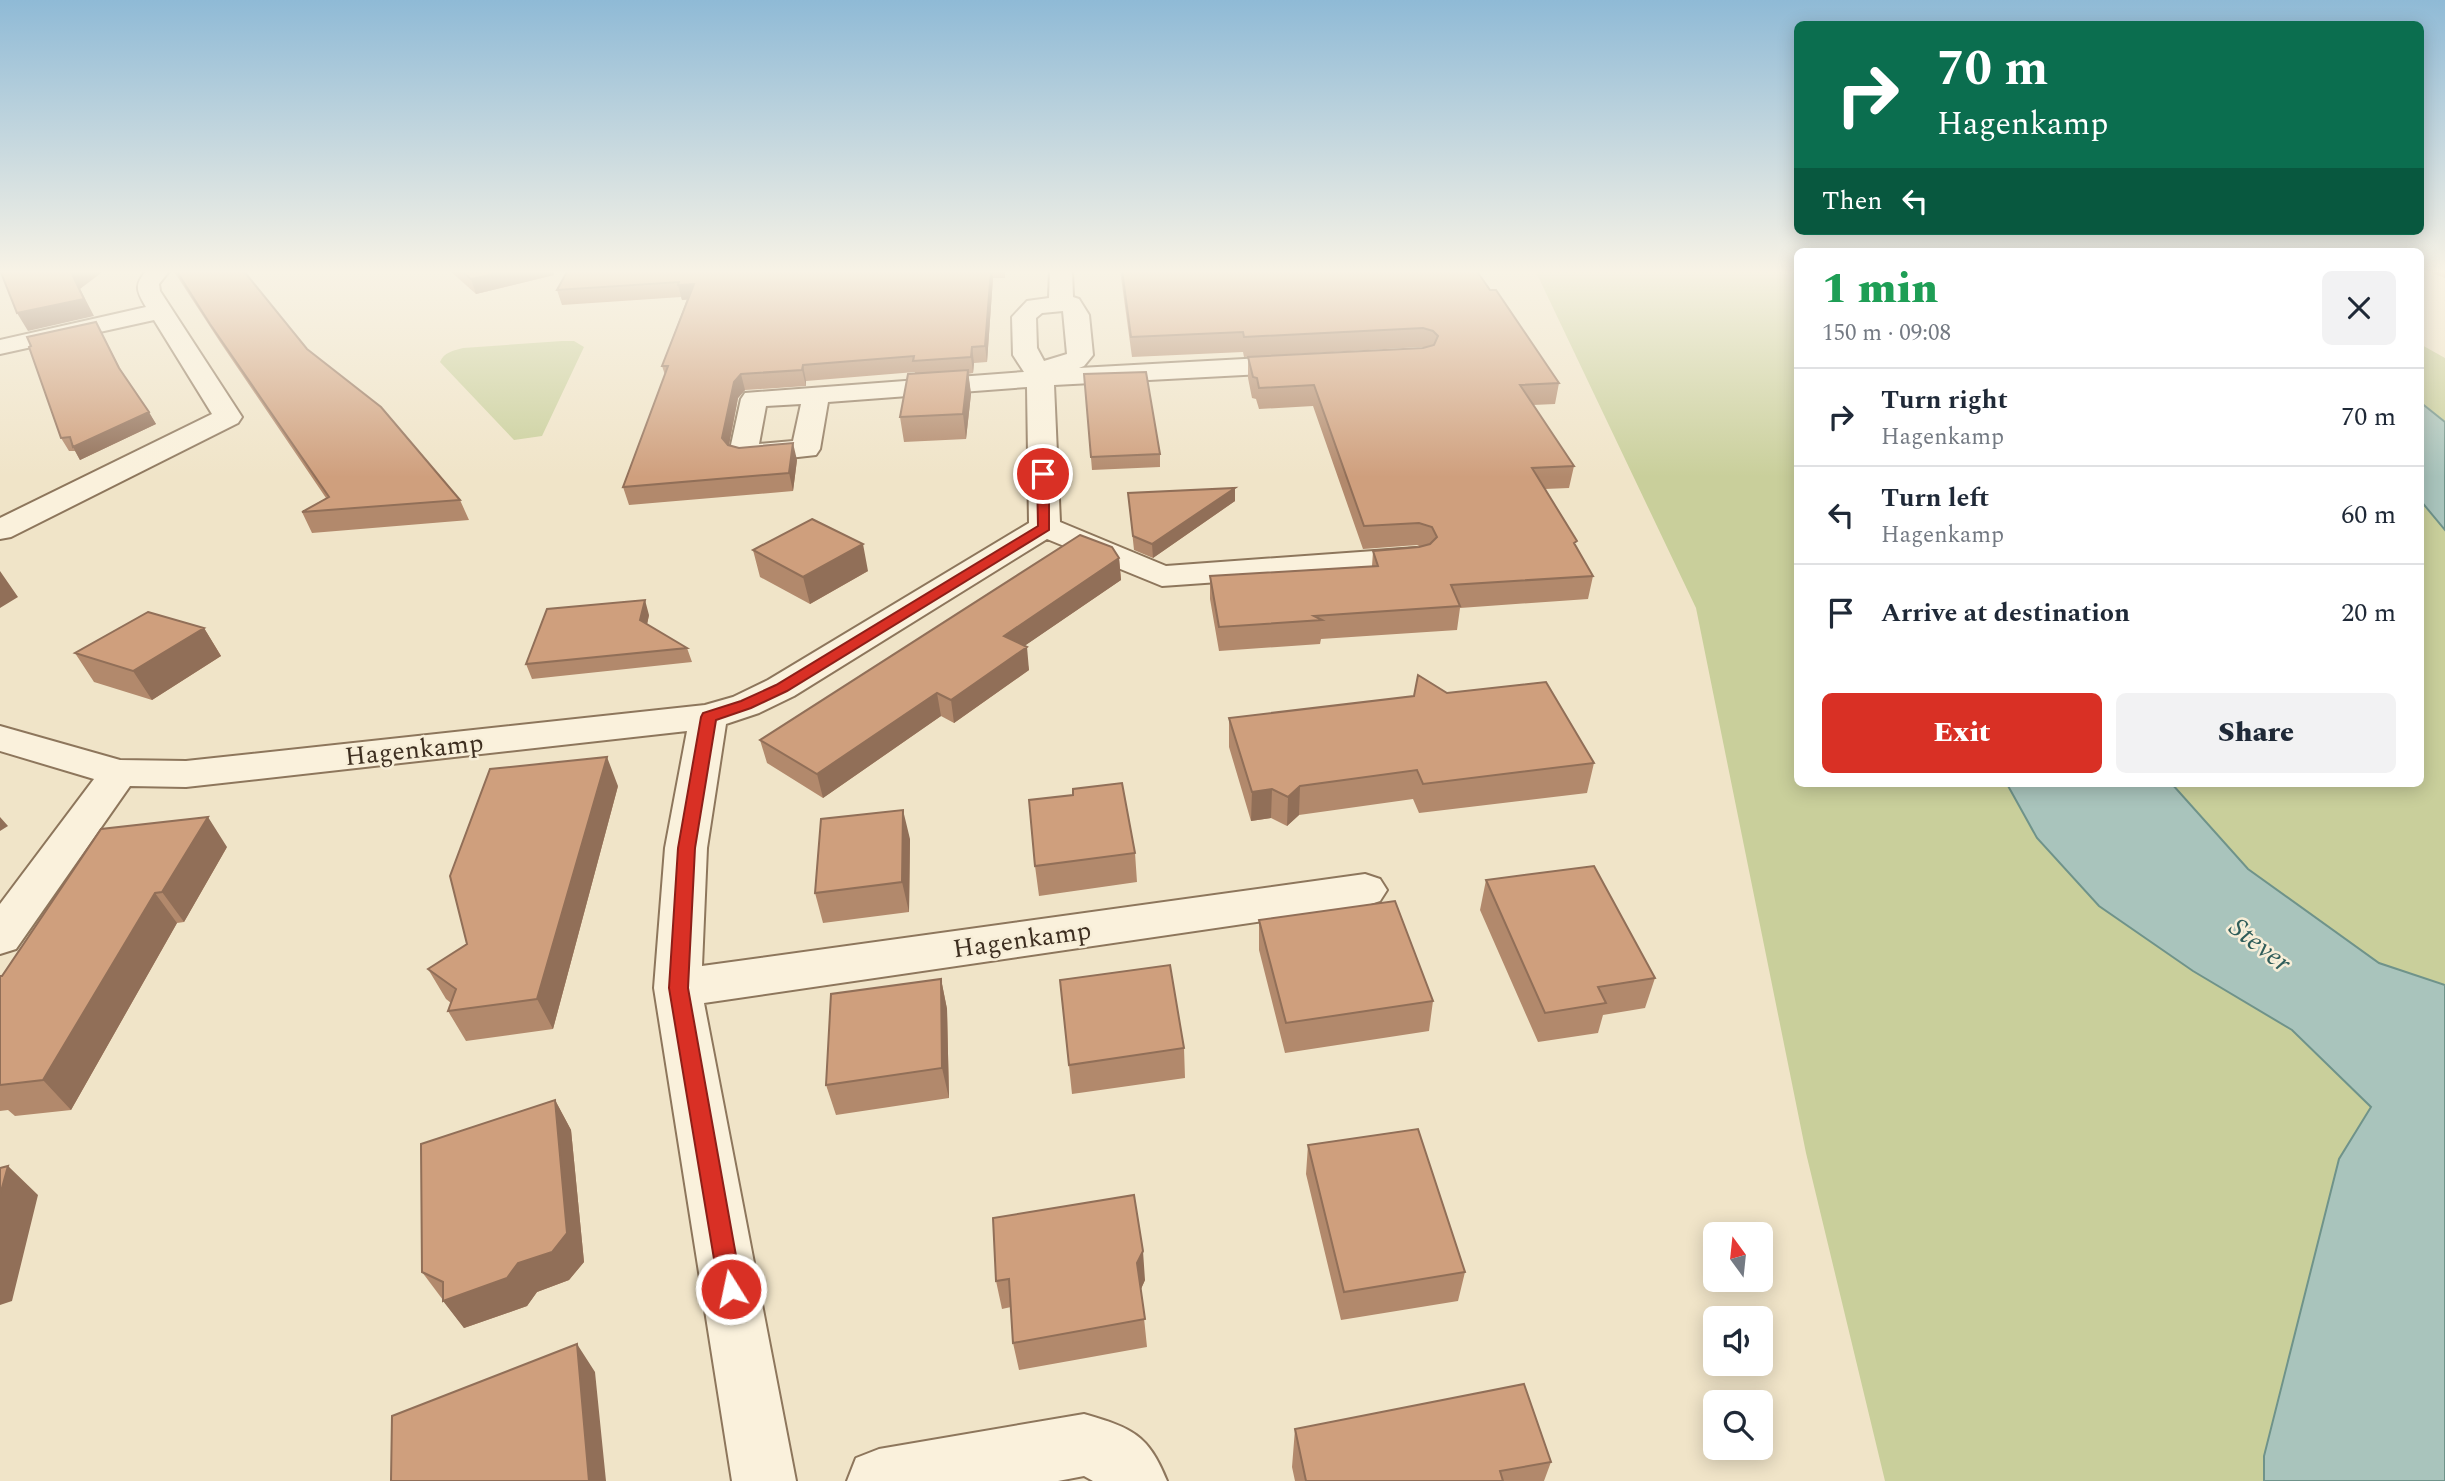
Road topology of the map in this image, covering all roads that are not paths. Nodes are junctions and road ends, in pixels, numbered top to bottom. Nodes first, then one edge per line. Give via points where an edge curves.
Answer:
1 (35, 339) edge
2 (179, 339) edge
3 (1025, 339) edge
4 (1079, 339) edge
5 (0, 347) edge
6 (1327, 363) edge
7 (1039, 375) junction
8 (816, 394) dead end
9 (1045, 527) junction
10 (0, 530) edge
11 (1416, 558) edge
12 (708, 717) junction
13 (0, 738) edge
14 (119, 773) junction
15 (1365, 890) dead end
16 (0, 937) edge
17 (678, 988) junction
18 (764, 1481) edge
19 (879, 1481) edge
20 (1135, 1481) edge

1 - 5 street
2 - 10 street via 228,417
3 - 7 street via 1025,358
4 - 7 street via 1080,355 1074,361
6 - 7 street
7 - 8 street
7 - 9 street
9 - 11 street via 1162,576
9 - 12 street, Hagenkamp via 781,688
12 - 14 street, Hagenkamp via 186,774
12 - 17 street via 687,848
13 - 14 street, Hagenkamp
14 - 16 street
15 - 17 street, Hagenkamp
17 - 18 street
19 - 20 street via 1084,1445 1111,1454

